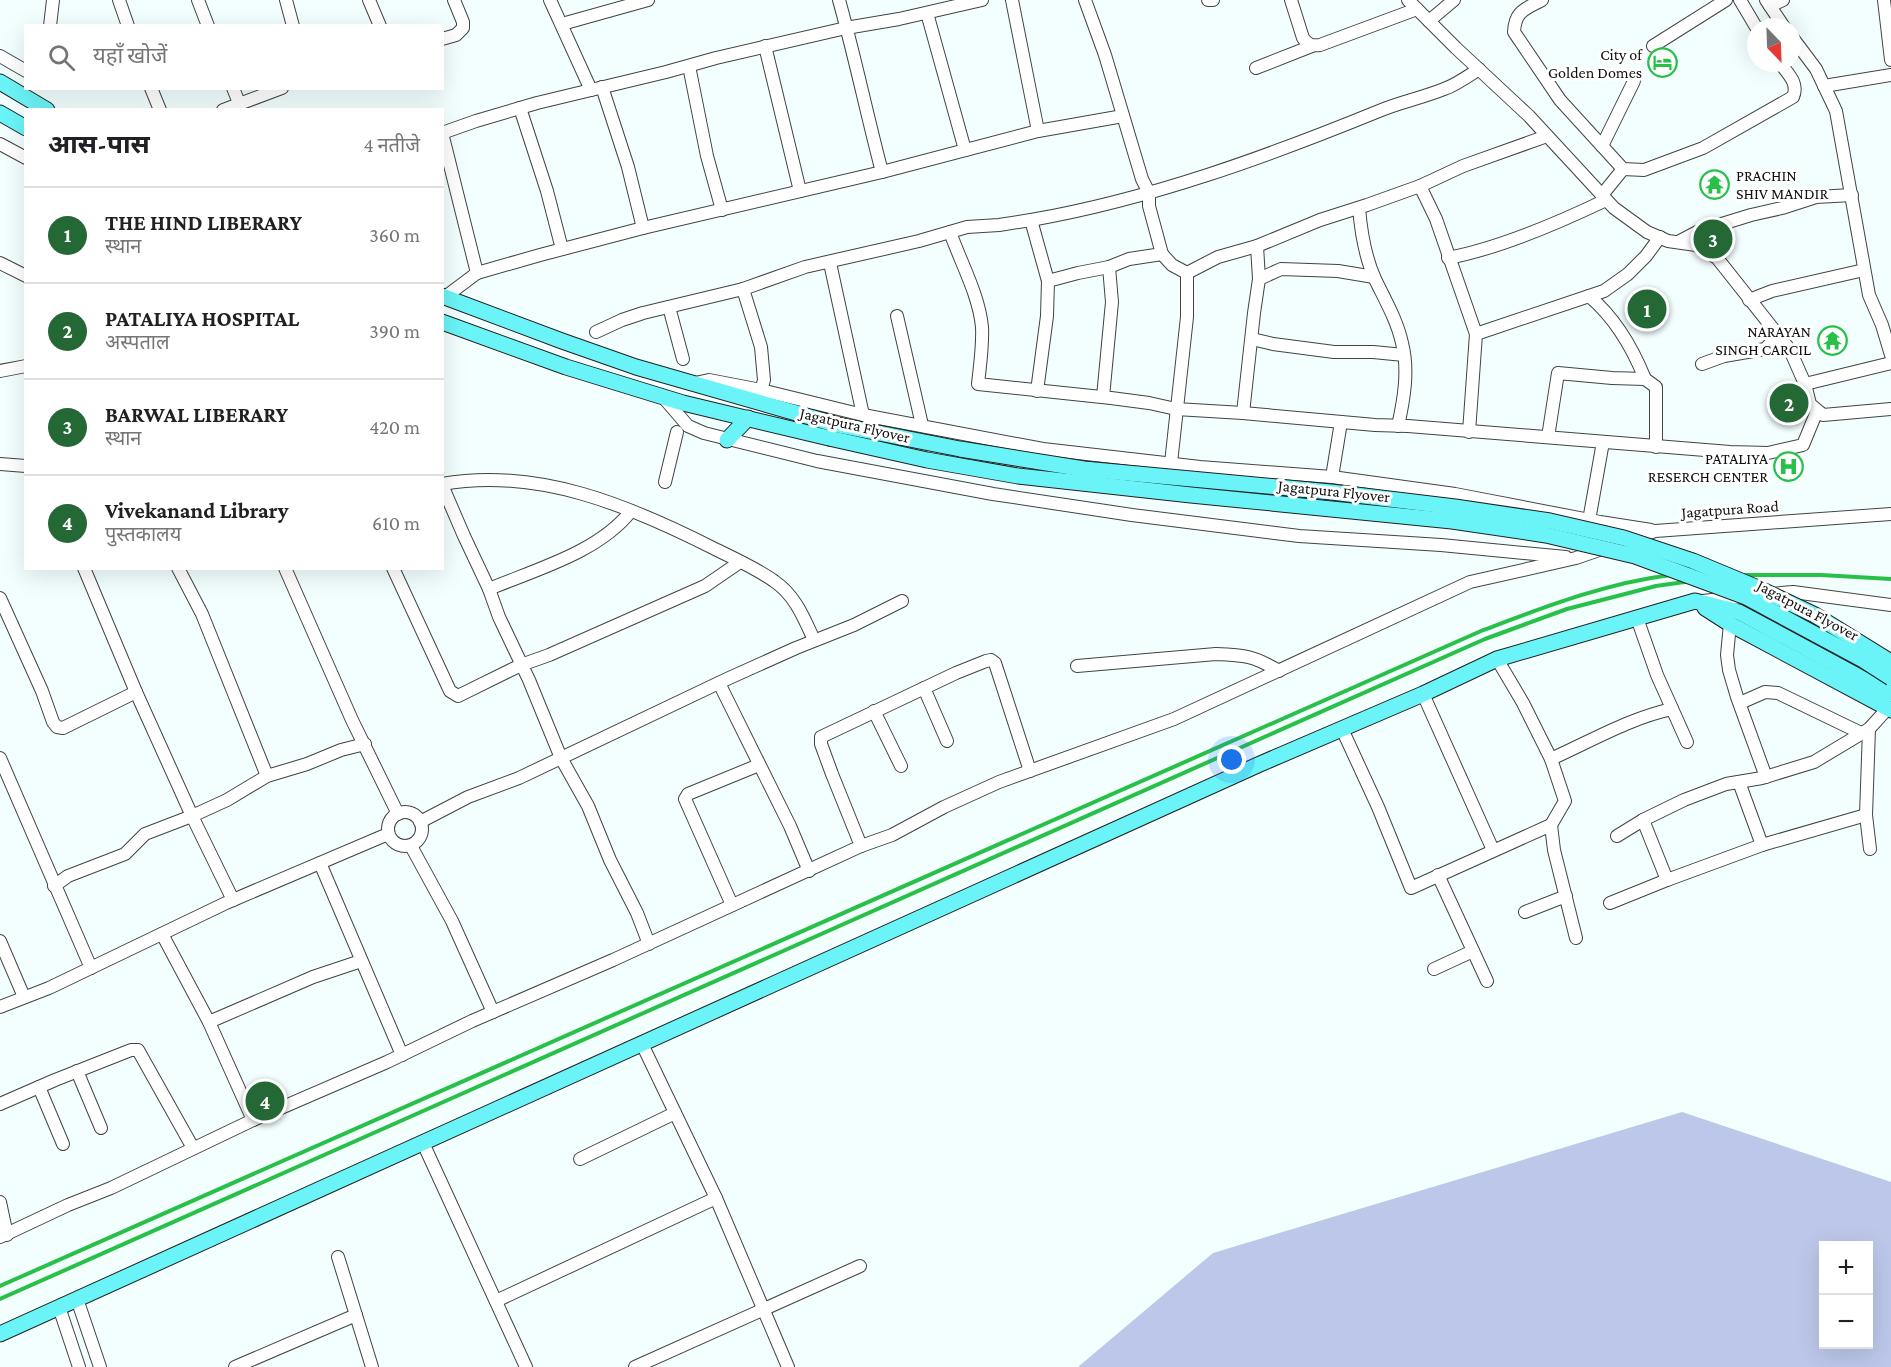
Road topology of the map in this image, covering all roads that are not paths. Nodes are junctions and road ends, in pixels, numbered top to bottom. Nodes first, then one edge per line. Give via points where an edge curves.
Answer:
1 (53, 0) edge
2 (119, 0) edge
3 (198, 0) edge
4 (286, 0) edge
5 (369, 0) edge
6 (454, 0) edge
7 (550, 0) edge
8 (648, 0) edge
9 (839, 0) edge
10 (982, 0) edge
11 (1012, 0) edge
12 (1085, 0) edge
13 (1208, 0) edge
14 (1213, 0) edge
15 (1291, 0) edge
16 (1454, 0) edge
17 (1542, 0) edge
18 (1726, 0) edge
19 (1740, 0) edge
20 (1783, 0) edge
21 (1884, 0) edge
22 (1768, 3) edge
23 (1413, 4) edge
24 (927, 13) junction
25 (1751, 18) edge
26 (1778, 18) edge
27 (1429, 21) junction
28 (50, 24) edge
29 (127, 24) edge
30 (207, 24) edge
31 (292, 24) edge
32 (379, 24) edge
33 (562, 24) junction
34 (846, 28) junction
35 (444, 38) edge
36 (765, 46) junction
37 (1312, 46) junction
38 (1653, 46) dead end
39 (1801, 49) edge
40 (0, 56) edge
41 (1891, 60) edge
42 (689, 66) junction
43 (1256, 68) dead end
44 (1479, 69) junction
45 (24, 70) edge
46 (1786, 72) edge
47 (1891, 75) edge
48 (1634, 81) dead end
49 (0, 82) edge
50 (1824, 86) junction
51 (596, 88) junction
52 (152, 90) edge
53 (234, 90) edge
54 (276, 90) edge
55 (31, 94) edge
56 (239, 103) junction
57 (45, 108) edge
58 (159, 108) edge
59 (228, 108) edge
60 (520, 108) junction
61 (0, 113) edge
62 (1122, 116) junction
63 (24, 127) edge
64 (1038, 131) junction
65 (444, 132) edge
66 (1547, 136) junction
67 (444, 141) edge
68 (0, 144) edge
69 (1602, 146) junction
70 (965, 150) junction
71 (24, 157) edge
72 (1623, 169) junction
73 (882, 172) junction
74 (1419, 186) junction
75 (800, 190) junction
76 (1149, 194) junction
77 (1852, 195) junction
78 (1604, 197) junction
79 (1359, 208) junction
80 (722, 210) junction
81 (1031, 220) junction
82 (643, 228) junction
83 (951, 232) junction
84 (1660, 237) junction
85 (1677, 242) junction
86 (1257, 246) junction
87 (562, 249) junction
88 (1162, 254) junction
89 (1448, 258) junction
90 (0, 263) edge
91 (830, 263) junction
92 (1109, 267) junction
93 (1864, 270) junction
94 (477, 273) junction
95 (1187, 273) junction
96 (24, 275) edge
97 (1374, 277) junction
98 (1259, 279) junction
99 (1048, 281) junction
100 (743, 289) junction
101 (444, 296) edge
102 (1589, 296) junction
103 (1749, 300) junction
104 (669, 308) junction
105 (897, 316) dead end
106 (444, 323) edge
107 (596, 332) dead end
108 (1476, 334) junction
109 (1779, 335) junction
110 (1252, 339) junction
111 (1404, 355) junction
112 (1891, 355) edge
113 (682, 359) dead end
114 (1891, 363) edge
115 (1702, 364) dead end
116 (24, 366) edge
117 (0, 371) edge
118 (1645, 379) junction
119 (1805, 384) junction
120 (1037, 391) junction
121 (663, 397) junction
122 (759, 397) junction
123 (1103, 397) junction
124 (1891, 409) edge
125 (1176, 410) junction
126 (1817, 411) junction
127 (1243, 413) junction
128 (863, 415) junction
129 (748, 418) junction
130 (1341, 422) junction
131 (922, 425) junction
132 (1398, 426) junction
133 (677, 432) dead end
134 (1469, 432) junction
135 (1548, 437) junction
136 (727, 440) junction
137 (1603, 442) junction
138 (1656, 447) junction
139 (1171, 463) junction
140 (0, 464) edge
141 (24, 466) edge
142 (1332, 477) junction
143 (665, 482) dead end
144 (444, 484) edge
145 (444, 489) edge
146 (631, 511) junction
147 (1891, 514) edge
148 (1590, 520) junction
149 (1655, 531) junction
150 (1576, 558) junction
151 (740, 562) junction
152 (85, 570) edge
153 (179, 570) edge
154 (286, 570) edge
155 (394, 570) edge
156 (489, 589) junction
157 (0, 598) edge
158 (902, 601) dead end
159 (1695, 601) junction
160 (1891, 605) edge
161 (4, 618) edge
162 (1637, 618) junction
163 (1730, 624) junction
164 (814, 640) junction
165 (1497, 659) junction
166 (1891, 662) edge
167 (521, 665) junction
168 (1077, 666) dead end
169 (1279, 671) junction
170 (1891, 678) edge
171 (719, 682) junction
172 (924, 688) junction
173 (136, 692) junction
174 (1423, 694) junction
175 (1740, 703) junction
176 (1890, 704) edge
177 (1672, 709) junction
178 (874, 711) junction
179 (1342, 729) junction
180 (1865, 731) junction
181 (947, 741) dead end
182 (1687, 742) dead end
183 (365, 744) junction
184 (561, 758) junction
185 (1551, 759) junction
186 (759, 765) junction
187 (2, 766) edge
188 (901, 766) dead end
189 (1030, 771) junction
190 (267, 776) junction
191 (1766, 777) junction
192 (1739, 782) junction
193 (398, 814) junction
194 (1866, 815) junction
195 (192, 816) junction
196 (1643, 820) junction
197 (420, 822) junction
198 (1551, 825) junction
199 (388, 834) junction
200 (1617, 836) dead end
201 (1762, 845) junction
202 (411, 846) junction
203 (861, 846) junction
204 (1869, 849) dead end
205 (1492, 850) junction
206 (320, 863) junction
207 (809, 871) junction
208 (1438, 875) junction
209 (1667, 880) junction
210 (54, 886) junction
211 (1566, 896) junction
212 (233, 900) junction
213 (1610, 903) dead end
214 (732, 905) junction
215 (1525, 912) dead end
216 (162, 934) junction
217 (1576, 938) dead end
218 (0, 941) edge
219 (649, 944) junction
220 (1473, 951) junction
221 (362, 961) junction
222 (91, 968) junction
223 (1434, 969) dead end
224 (1487, 981) dead end
225 (24, 997) junction
226 (0, 1007) edge
227 (493, 1012) junction
228 (209, 1022) junction
229 (642, 1044) junction
230 (402, 1055) junction
231 (77, 1071) junction
232 (39, 1087) junction
233 (0, 1104) edge
234 (675, 1113) junction
235 (253, 1120) junction
236 (100, 1128) dead end
237 (423, 1143) junction
238 (63, 1144) dead end
239 (193, 1149) junction
240 (580, 1159) dead end
241 (716, 1198) junction
242 (0, 1202) edge
243 (3, 1236) edge
244 (338, 1257) dead end
245 (860, 1266) dead end
246 (77, 1299) junction
247 (496, 1301) junction
248 (59, 1307) junction
249 (762, 1309) junction
250 (356, 1315) junction
251 (0, 1334) edge
252 (80, 1367) edge
253 (100, 1367) edge
254 (235, 1367) edge
255 (372, 1367) edge
256 (526, 1367) edge
257 (635, 1367) edge
258 (788, 1367) edge

1 - 28 street
2 - 29 street
3 - 30 street
4 - 31 street
5 - 32 street
6 - 35 street via 464,28
7 - 33 street
8 - 33 street
9 - 34 street
10 - 24 street
11 - 64 street
12 - 62 street
13 - 14 street
15 - 37 street via 1303,38
16 - 27 street
17 - 69 street via 1519,13 1514,32 1550,88
18 - 38 street
19 - 25 street
20 - 22 street
21 - 41 street
22 - 26 street
23 - 27 street
23 - 37 street
24 - 34 street
24 - 70 street
27 - 44 street
33 - 51 street
34 - 36 street
34 - 73 street
36 - 42 street
36 - 75 street
37 - 43 street
39 - 50 street
40 - 45 street
42 - 51 street
42 - 80 street
44 - 66 street
44 - 76 street via 1445,89 1395,104 1260,158
46 - 72 street via 1795,85 1793,97 1703,148 1644,170
47 - 50 street
48 - 69 street
49 - 55 main road
50 - 77 street via 1836,111
51 - 60 street
51 - 82 street via 628,167
52 - 58 street
53 - 56 street
54 - 56 street
55 - 57 main road
56 - 59 street
60 - 65 street
60 - 87 street
61 - 63 main road
62 - 64 street
62 - 76 street
64 - 70 street
66 - 74 street
66 - 78 street
67 - 94 street
68 - 71 street
69 - 72 street
70 - 73 street
72 - 78 street
73 - 75 street
74 - 79 street
74 - 89 street via 1436,219
75 - 80 street
76 - 81 street
76 - 88 street
77 - 85 street via 1816,197 1705,229
77 - 93 street
78 - 84 street via 1647,232
78 - 89 street via 1568,218 1470,254
79 - 86 street
79 - 97 street via 1361,234
80 - 82 street
81 - 83 street
81 - 99 street
82 - 87 street
83 - 91 street
83 - 120 street via 982,326 978,384
84 - 85 street
84 - 102 street via 1628,274 1604,291
85 - 103 street via 1696,244 1717,258
86 - 95 street via 1218,257
86 - 98 street
87 - 94 street
88 - 92 street via 1129,259
88 - 95 street
89 - 108 street
90 - 96 street
91 - 100 street via 805,267
91 - 128 street
92 - 99 street
92 - 123 street via 1112,302
93 - 103 street
93 - 112 street
94 - 101 street
95 - 125 street via 1187,317
97 - 98 street via 1281,269
97 - 111 street via 1392,314
98 - 110 street
99 - 120 street
100 - 104 street
100 - 122 street via 761,346 764,380
101 - 122 main road, Jagatpura Flyover via 636,367
102 - 108 street
102 - 118 street via 1603,308
103 - 109 street
104 - 107 street via 622,320
104 - 113 street
105 - 131 street
106 - 121 main road, Jagatpura Flyover
108 - 134 street
109 - 115 street via 1765,349
109 - 119 street
110 - 111 street via 1334,352
110 - 127 street
111 - 132 street via 1406,370
114 - 119 street
116 - 117 street
118 - 135 street via 1558,373
118 - 138 street via 1656,387
119 - 126 street via 1810,404
120 - 123 street
121 - 129 main road, Jagatpura Flyover
121 - 136 street via 688,426
122 - 128 street
122 - 166 main road, Jagatpura Flyover, bridge via 838,425 960,449 1084,469 1455,507 1550,521 1624,538 1758,588 1815,615
123 - 125 street
124 - 126 street via 1823,415
125 - 127 street
125 - 139 street
126 - 138 street via 1803,445 1768,453
127 - 130 street
128 - 131 street
129 - 136 main road
129 - 170 main road, Jagatpura Flyover, bridge via 927,460 1018,476 1452,521 1546,535 1635,556 1746,597
130 - 132 street
130 - 142 street
131 - 139 street via 1043,449
132 - 134 street
133 - 143 street
134 - 135 street
135 - 137 street
136 - 150 street via 993,494 1132,515 1299,536
137 - 138 street
137 - 148 street
139 - 142 street
140 - 141 street
142 - 148 street via 1455,494
144 - 146 street via 510,480 561,487
145 - 156 street
146 - 151 street
146 - 156 street via 621,524 584,549
147 - 149 street, Jagatpura Road
148 - 149 street
148 - 150 street
149 - 150 street, Jagatpura Road
150 - 169 street, Jagatpura Road via 1470,582
151 - 164 street via 775,581 798,605
151 - 167 street via 705,586
152 - 173 street
153 - 190 street via 202,614
154 - 183 street
155 - 167 street via 450,692 458,696
156 - 167 street
157 - 161 street
158 - 164 street
159 - 160 street via 1793,592
159 - 162 main road
159 - 163 main road
159 - 176 main road via 1739,612
161 - 173 street via 57,727 63,728
162 - 165 main road
162 - 177 street
163 - 175 street via 1727,655
163 - 176 main road
164 - 171 street
165 - 174 main road
165 - 185 street
167 - 184 street
168 - 169 street via 1223,654 1254,657
169 - 189 street, Jagatpura Road via 1174,719
171 - 184 street
171 - 186 street
172 - 178 street
172 - 181 street
172 - 189 street via 992,660
173 - 195 street
174 - 179 main road
174 - 205 street
175 - 180 street via 1765,692 1778,693
175 - 191 street
176 - 180 street
177 - 182 street
177 - 185 street via 1628,723
178 - 188 street
178 - 203 street via 820,740
179 - 208 street via 1411,888
179 - 229 main road
180 - 191 street via 1814,762
180 - 194 street
183 - 190 street
183 - 193 street
184 - 197 street
184 - 219 street via 588,806
185 - 198 street via 1565,801
186 - 207 street
186 - 214 street via 688,794 685,799
187 - 210 street
189 - 203 street, Jagatpura Road
190 - 195 street
191 - 192 street
192 - 196 street via 1684,800
192 - 201 street
193 - 197 street via 407,812
193 - 199 street via 388,823
194 - 201 street
194 - 204 street
195 - 210 street via 145,834 126,854 68,876
195 - 212 street
196 - 200 street
196 - 209 street
197 - 202 street via 422,833
198 - 205 street
198 - 211 street
199 - 202 street via 399,846
199 - 206 street
201 - 209 street
202 - 227 street via 452,921
203 - 207 street, Jagatpura Road
205 - 208 street
206 - 212 street
206 - 221 street
207 - 214 street, Jagatpura Road
208 - 220 street
209 - 213 street
210 - 222 street
211 - 215 street
211 - 217 street
212 - 216 street
214 - 219 street, Jagatpura Road
216 - 222 street
216 - 228 street
218 - 225 street
219 - 227 street, Jagatpura Road
220 - 223 street
220 - 224 street
221 - 228 street
221 - 230 street
222 - 225 street
225 - 226 street
227 - 230 street, Jagatpura Road
228 - 235 street
229 - 234 street
229 - 237 main road
230 - 235 street, Jagatpura Road
231 - 232 street
231 - 236 street
231 - 239 street via 138,1050
232 - 233 street
232 - 238 street
234 - 240 street
234 - 241 street
235 - 239 street, Jagatpura Road
237 - 246 main road
237 - 247 street
239 - 243 street, Jagatpura Road
241 - 247 street
241 - 249 street
242 - 243 street
244 - 250 street
245 - 249 street
246 - 248 main road
246 - 253 street
247 - 256 street
248 - 251 main road
248 - 252 street
249 - 257 street
249 - 258 street
250 - 254 street
250 - 255 street

